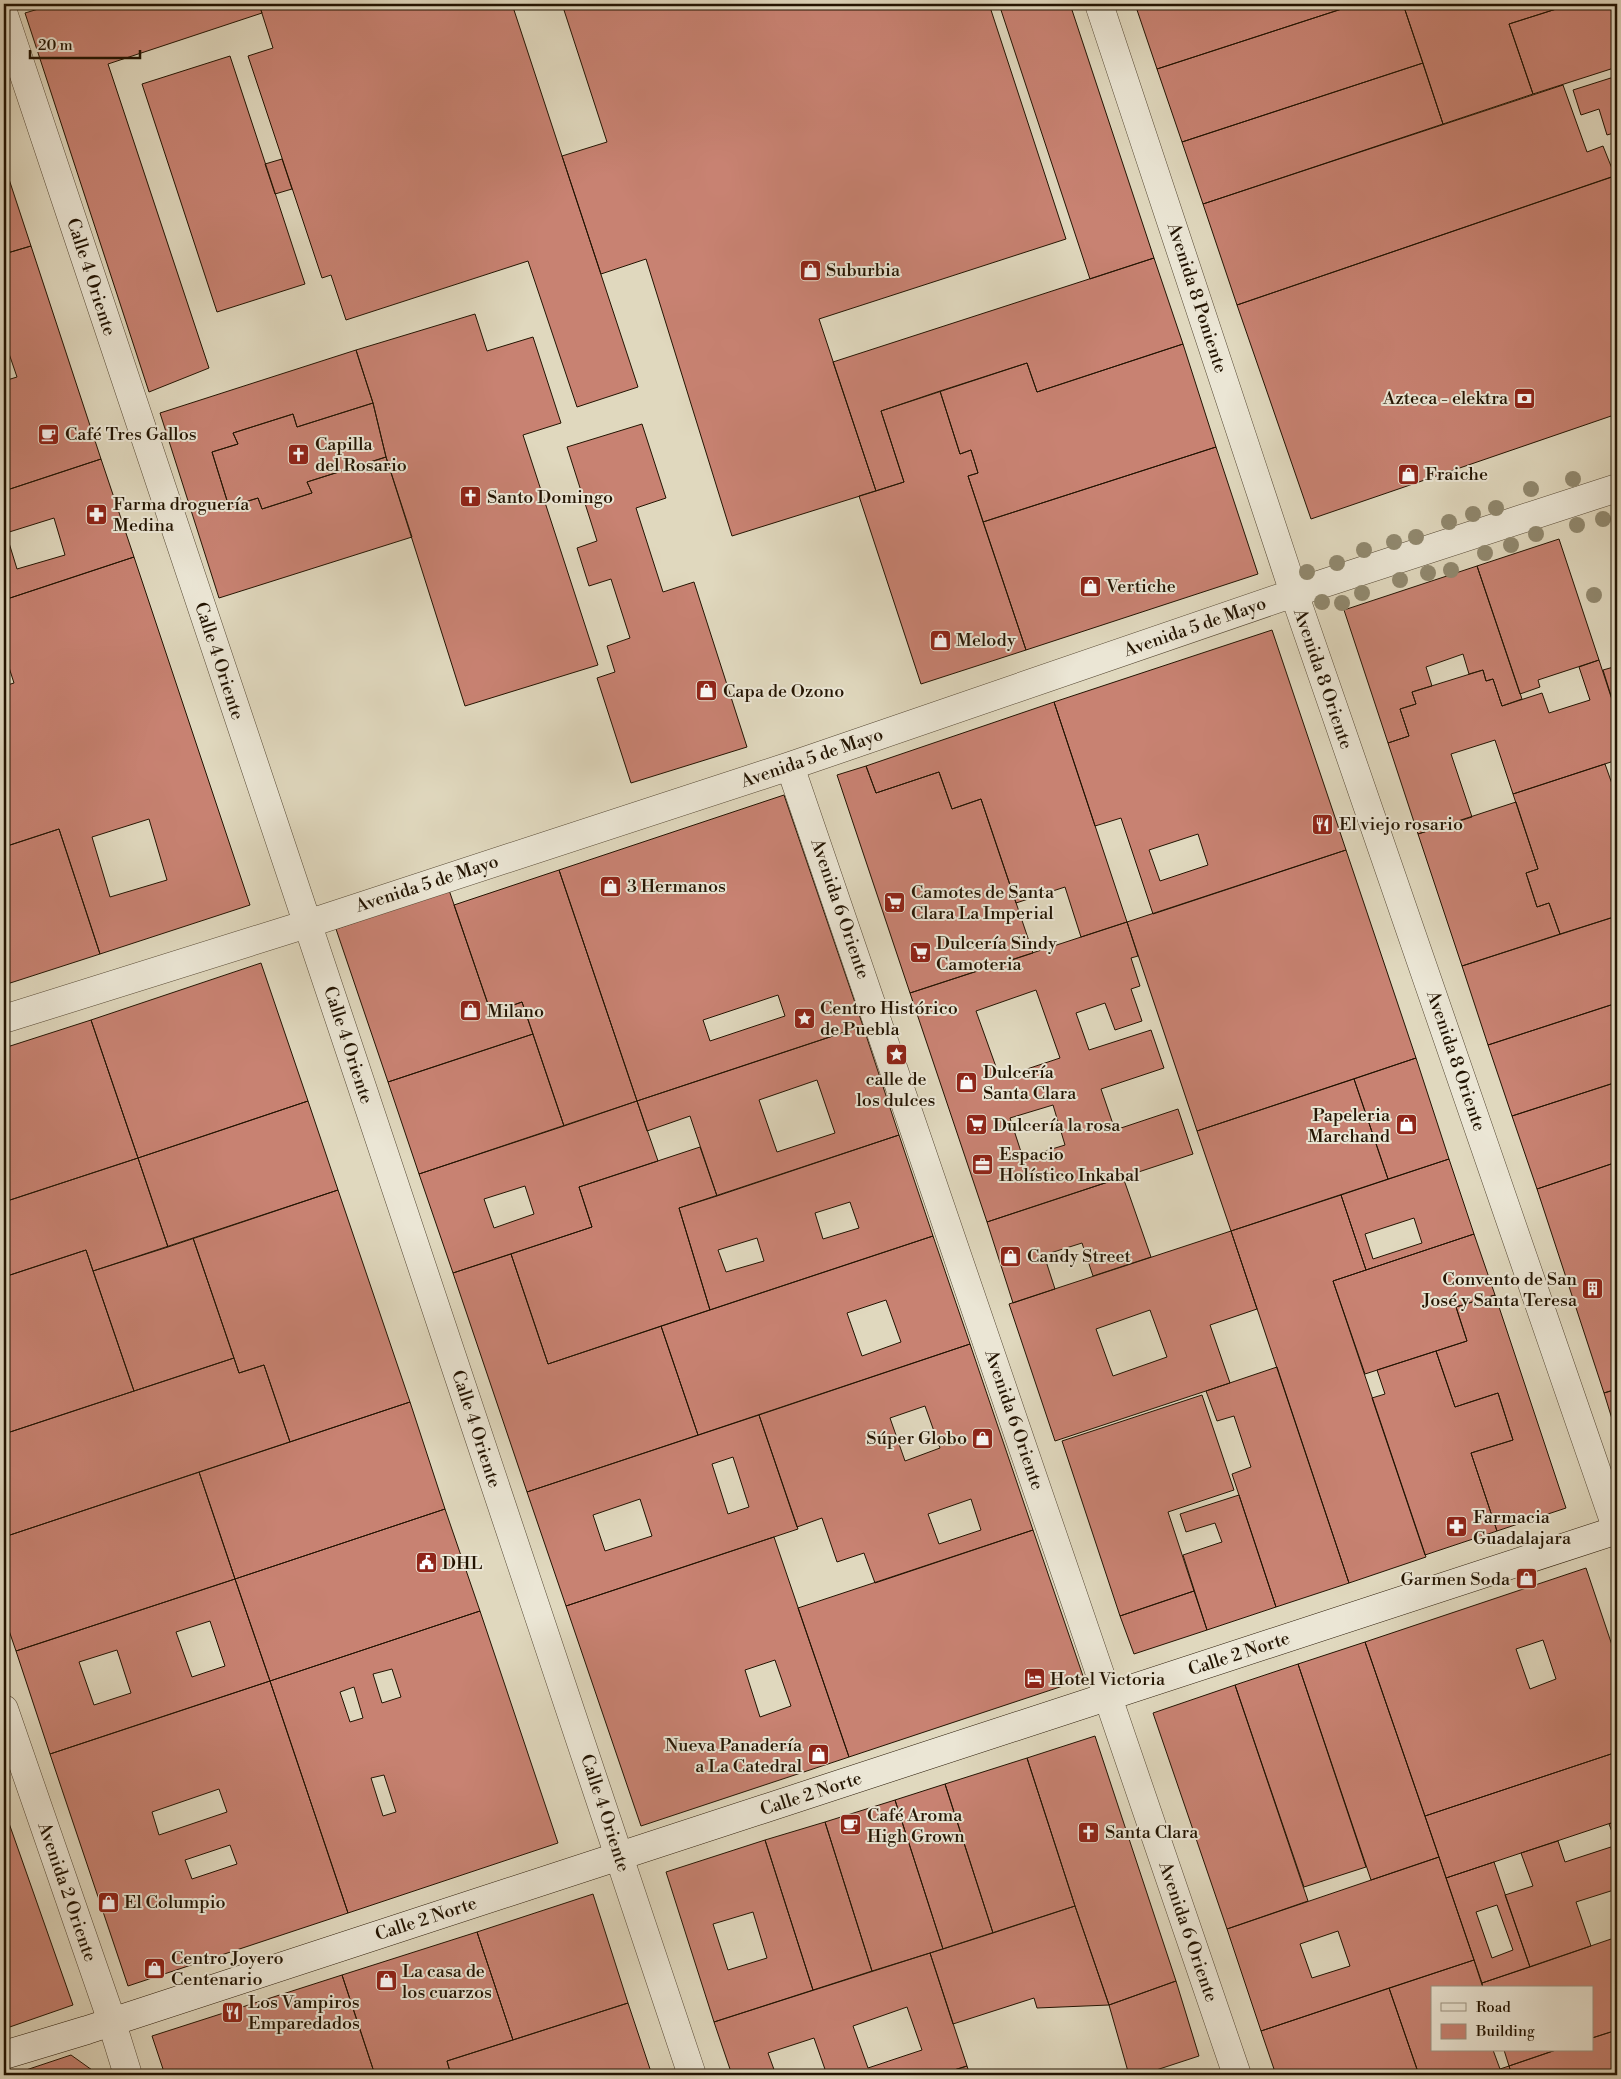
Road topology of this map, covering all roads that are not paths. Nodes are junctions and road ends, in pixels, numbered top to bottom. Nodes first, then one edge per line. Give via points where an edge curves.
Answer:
1 (1099, 4) edge
2 (4, 15) edge
3 (1617, 488) edge
4 (1294, 593) junction
5 (790, 766) junction
6 (307, 924) junction
7 (4, 1019) edge
8 (1617, 1530) edge
9 (1108, 1696) junction
10 (4, 1709) edge
11 (619, 1856) junction
12 (111, 2022) junction
13 (4, 2055) edge
14 (128, 2075) edge
15 (692, 2075) edge
16 (1237, 2075) edge

1 - 4 street, Avenida 8 Poniente
2 - 6 street, Calle 4 Oriente
3 - 4 street, Avenida 5 de Mayo
4 - 5 street, Avenida 5 de Mayo
4 - 8 street, Avenida 8 Oriente
5 - 6 street, Avenida 5 de Mayo
5 - 9 street, Avenida 6 Oriente
6 - 7 street, Avenida 5 de Mayo
6 - 11 street, Calle 4 Oriente
8 - 9 street, Calle 2 Norte
9 - 11 street, Calle 2 Norte
9 - 16 street, Avenida 6 Oriente
10 - 12 street, Avenida 2 Oriente
11 - 12 street, Calle 2 Norte
11 - 15 street, Calle 4 Oriente
12 - 13 street, Calle 2 Norte
12 - 14 street, Avenida 2 Oriente

